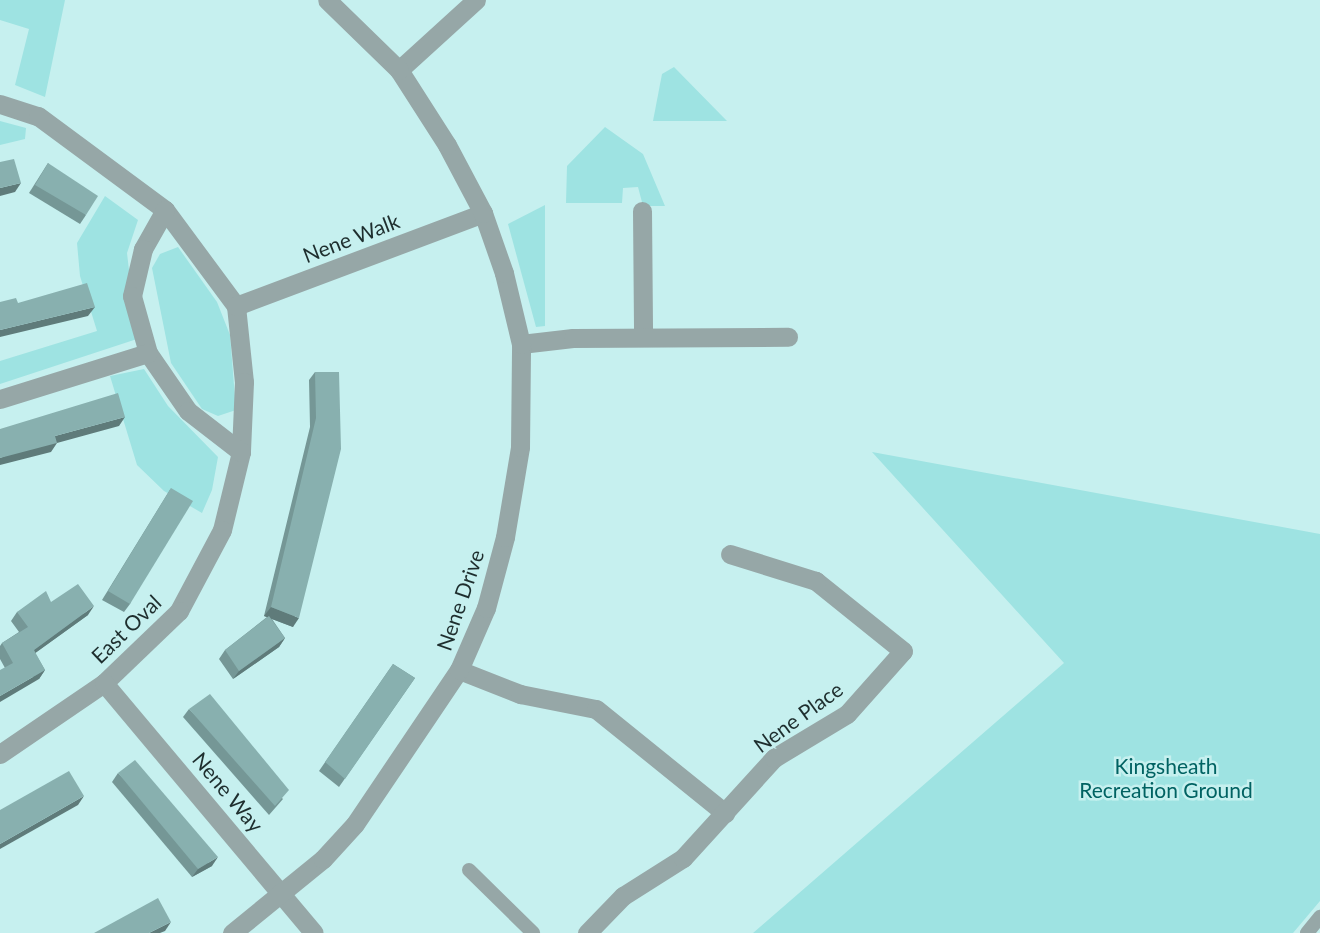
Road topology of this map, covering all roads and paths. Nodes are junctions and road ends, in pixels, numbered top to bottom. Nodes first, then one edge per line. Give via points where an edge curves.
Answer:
1 (327, 0) edge
2 (476, 0) edge
3 (399, 70) junction
4 (0, 103) edge
5 (165, 210) junction
6 (642, 211) dead end
7 (483, 213) junction
8 (236, 306) junction
9 (643, 337) junction
10 (788, 337) dead end
11 (521, 344) junction
12 (148, 353) junction
13 (0, 399) edge
14 (241, 452) junction
15 (730, 554) dead end
16 (459, 670) junction
17 (104, 682) junction
18 (0, 754) edge
19 (725, 813) junction
20 (468, 870) dead end
21 (284, 892) junction
22 (1320, 917) edge
23 (232, 933) edge
24 (314, 933) edge
25 (533, 933) edge
26 (587, 933) edge
27 (1307, 933) edge

1 - 3 street, Nene Drive
2 - 3 street
3 - 7 street, Nene Drive
4 - 5 street via 38,116
5 - 8 street
5 - 12 street via 143,248 132,296
6 - 9 street
7 - 8 street, Nene Walk
7 - 11 street, Nene Drive
8 - 14 street, East Oval via 244,383
9 - 10 street
9 - 11 street
11 - 16 street, Nene Drive via 520,447 505,537 486,608
12 - 13 street
12 - 14 street via 188,411
14 - 17 street, East Oval via 222,530 179,611
15 - 19 street, Nene Place via 816,581 903,652 847,714 774,758
16 - 19 street via 520,694 596,709
16 - 21 street, Nene Drive via 355,824
17 - 18 street, East Oval
17 - 21 street, Nene Way
19 - 26 street, Nene Place via 683,858 623,896
20 - 25 lane
21 - 23 street, Nene Drive
21 - 24 street, Nene Way
22 - 27 lane

